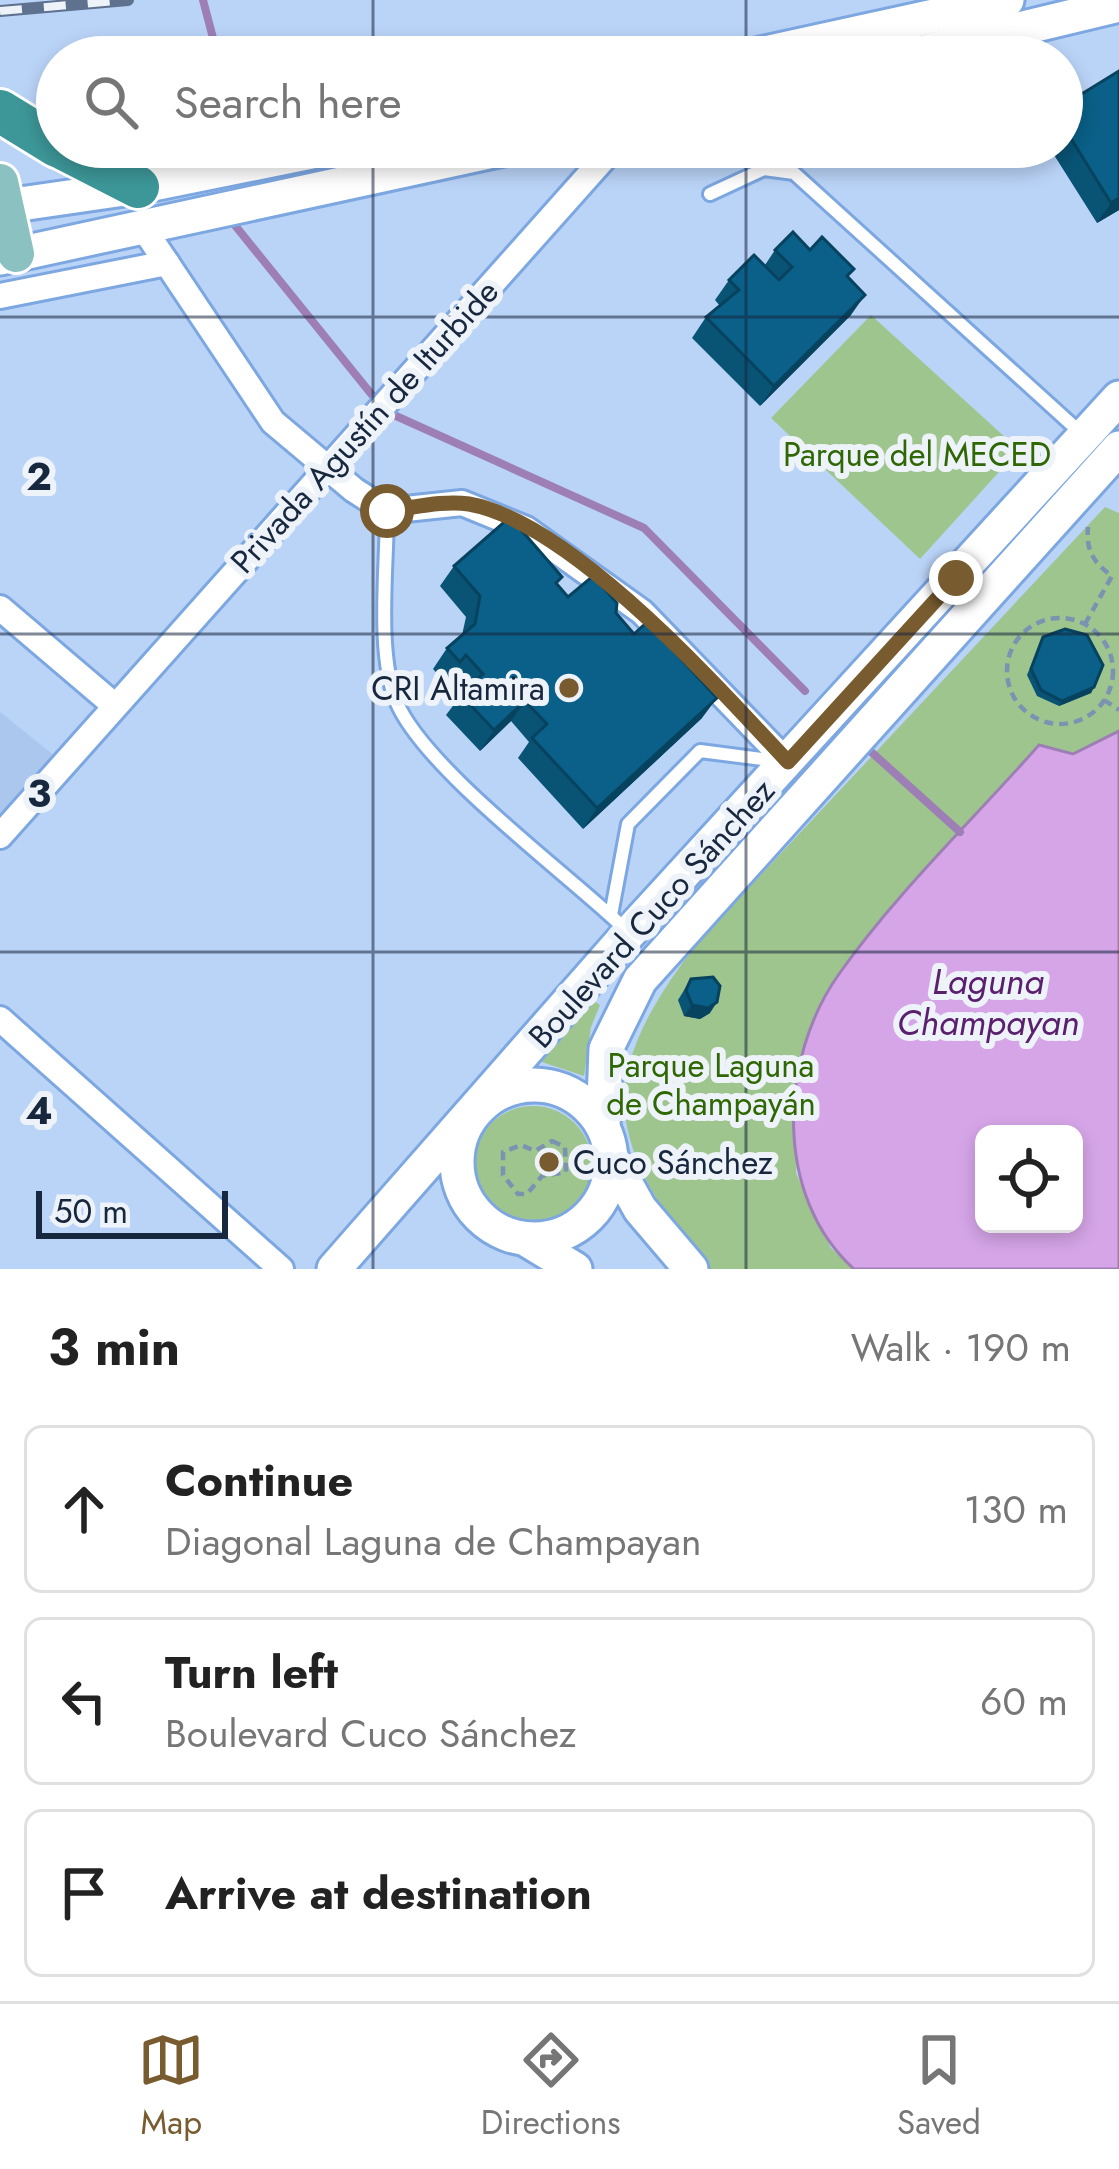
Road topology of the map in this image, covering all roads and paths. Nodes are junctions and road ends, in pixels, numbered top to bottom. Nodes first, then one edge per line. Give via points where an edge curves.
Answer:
1 (1007, 0) edge
2 (1119, 5) edge
3 (843, 36) edge
4 (990, 36) edge
5 (0, 111) edge
6 (36, 133) edge
7 (87, 168) edge
8 (241, 168) edge
9 (416, 168) edge
10 (595, 168) edge
11 (710, 194) dead end
12 (2, 198) edge
13 (141, 208) junction
14 (8, 256) edge
15 (167, 263) junction
16 (0, 296) edge
17 (1119, 398) edge
18 (1108, 454) edge
19 (328, 467) junction
20 (387, 511) junction
21 (1088, 520) dead end
22 (1115, 575) edge
23 (0, 608) edge
24 (1085, 625) junction
25 (1104, 700) junction
26 (114, 705) junction
27 (1119, 710) edge
28 (788, 762) junction
29 (0, 836) edge
30 (620, 924) junction
31 (0, 1019) edge
32 (476, 1111) junction
33 (607, 1142) junction
34 (567, 1155) joint
35 (526, 1240) junction
36 (281, 1269) edge
37 (334, 1269) edge
38 (574, 1269) edge
39 (691, 1269) edge

1 - 3 street
2 - 4 street
5 - 6 highway
7 - 13 highway
8 - 13 street via 185,178
9 - 13 street via 195,215
10 - 19 street, Privada Agustín de Iturbide
11 - 18 lane via 764,169 794,173
12 - 13 street
12 - 14 main road
13 - 14 street
13 - 15 street
15 - 16 street
15 - 19 street via 273,422
17 - 18 street, Boulevard Cuco Sánchez
18 - 28 street, Boulevard Cuco Sánchez
18 - 33 street, Boulevard Cuco Sánchez via 640,980 606,1049
19 - 20 street
19 - 26 street, Privada Agustín de Iturbide
20 - 28 street via 461,503 526,529 642,612
20 - 30 lane via 387,638 397,704 446,767
21 - 22 path via 1095,563
22 - 24 path
23 - 26 street
24 - 25 path via 1100,635 1113,667
24 - 25 path via 1052,619 1021,635 1008,684 1027,714 1059,725 1093,713
25 - 27 path
26 - 29 street, Privada Agustín de Iturbide
28 - 30 street, Boulevard Cuco Sánchez
28 - 30 lane via 700,751 628,824
30 - 32 street, Boulevard Cuco Sánchez
31 - 36 street
32 - 33 street via 533,1084 574,1095
32 - 35 street via 457,1155 458,1180 483,1221
32 - 37 street, Boulevard Cuco Sánchez
33 - 35 street via 610,1180 587,1219 570,1232
33 - 39 street via 640,1208
34 - 34 path via 551,1141 536,1151 511,1146 500,1161 511,1189 527,1194 542,1176 566,1172
35 - 38 street

